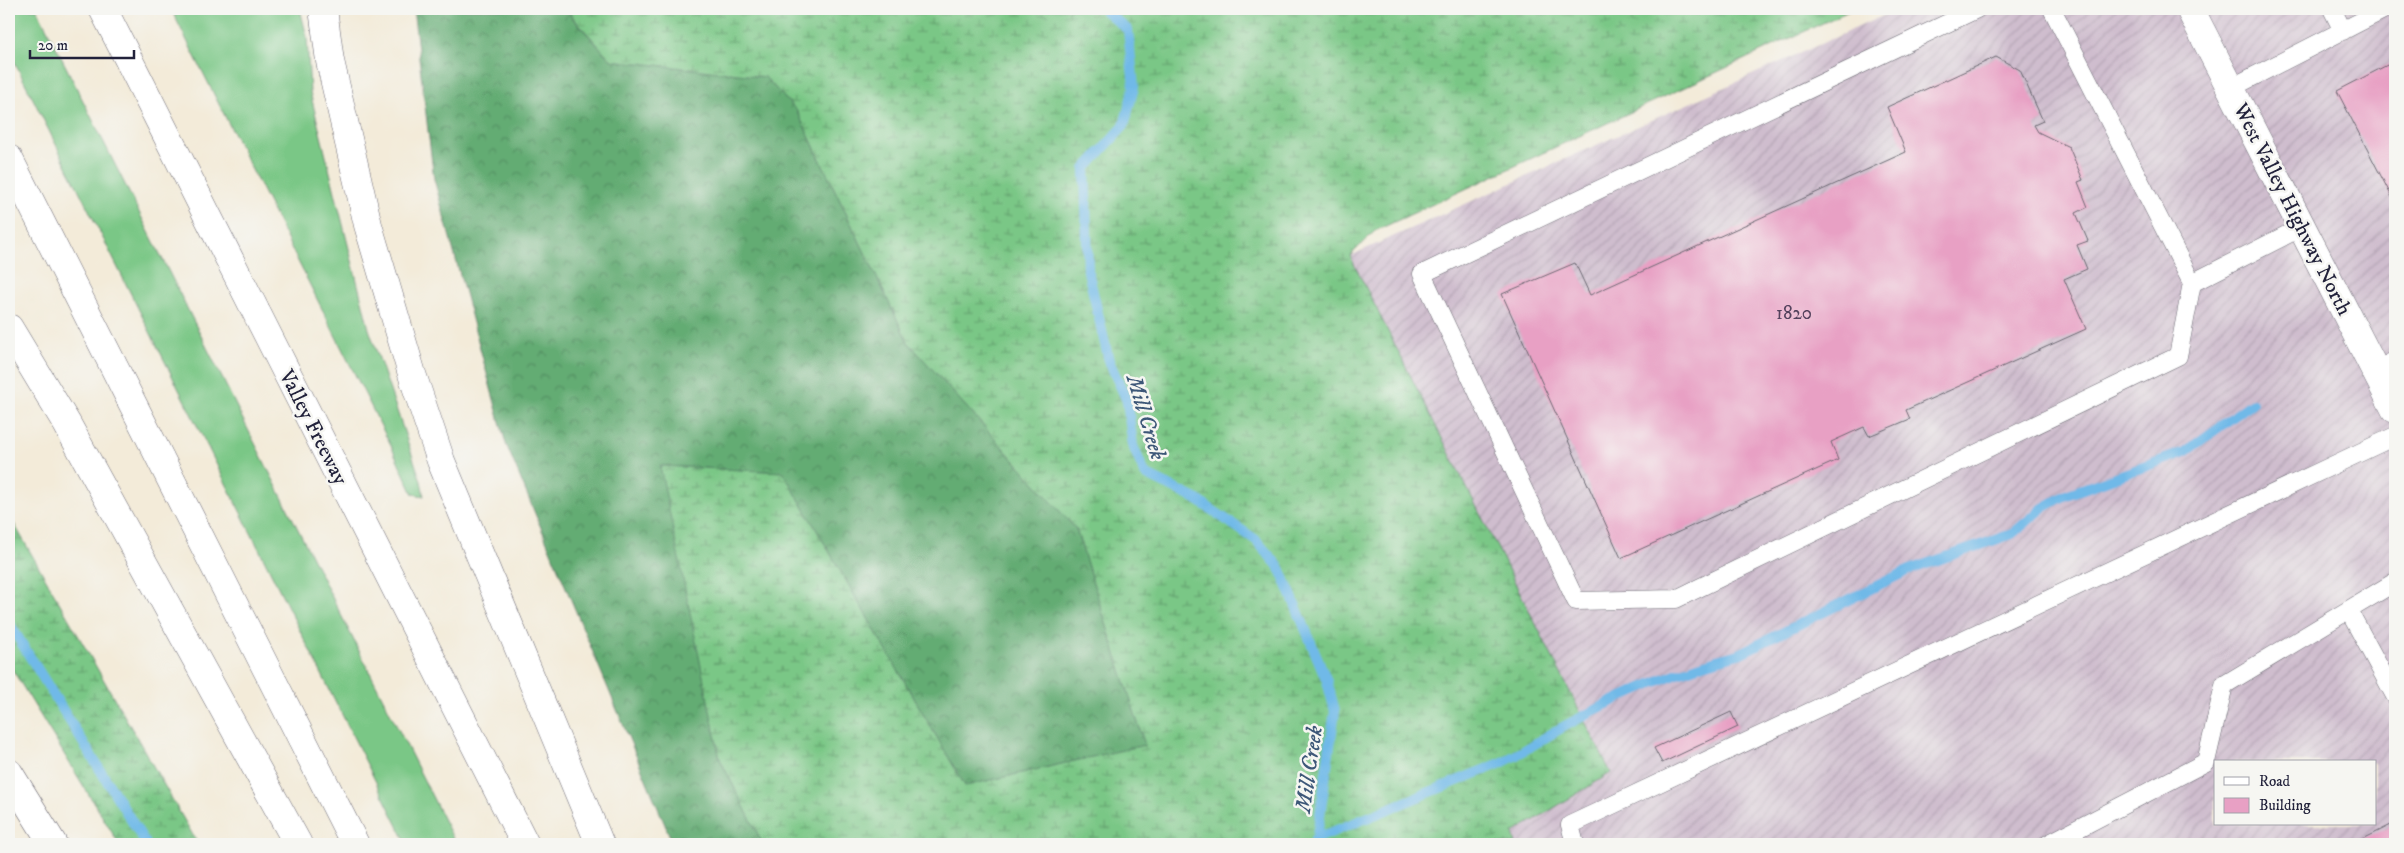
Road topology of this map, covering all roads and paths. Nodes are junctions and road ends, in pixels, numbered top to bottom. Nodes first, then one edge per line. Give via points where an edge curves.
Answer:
1 (103, 9) edge
2 (323, 9) edge
3 (1977, 9) edge
4 (2052, 9) edge
5 (2190, 9) edge
6 (2332, 9) edge
7 (2385, 9) edge
8 (2343, 31) junction
9 (2231, 88) junction
10 (9, 159) edge
11 (2302, 227) junction
12 (2192, 283) junction
13 (9, 328) edge
14 (2387, 371) edge
15 (2395, 409) edge
16 (2395, 436) edge
17 (2395, 582) edge
18 (2349, 611) junction
19 (2395, 696) edge
20 (9, 773) edge
21 (46, 842) edge
22 (298, 844) edge
23 (355, 844) edge
24 (525, 844) edge
25 (600, 844) edge
26 (1575, 844) edge
27 (2048, 844) edge

1 - 24 main road, Valley Freeway
2 - 25 main road via 330,61 368,225 412,374 442,461
3 - 12 lane via 1422,274 1576,601 1676,599 2178,356
4 - 12 lane
5 - 9 main road, West Valley Highway North
6 - 8 lane
7 - 8 lane
8 - 9 lane
9 - 11 main road, West Valley Highway North
10 - 23 main road
11 - 12 lane
11 - 14 main road, West Valley Highway North
13 - 22 main road via 67,424
14 - 15 main road, West Valley Highway North
16 - 26 lane via 1570,824
17 - 18 lane
18 - 19 lane
18 - 27 lane via 2224,685 2206,762
20 - 21 main road

